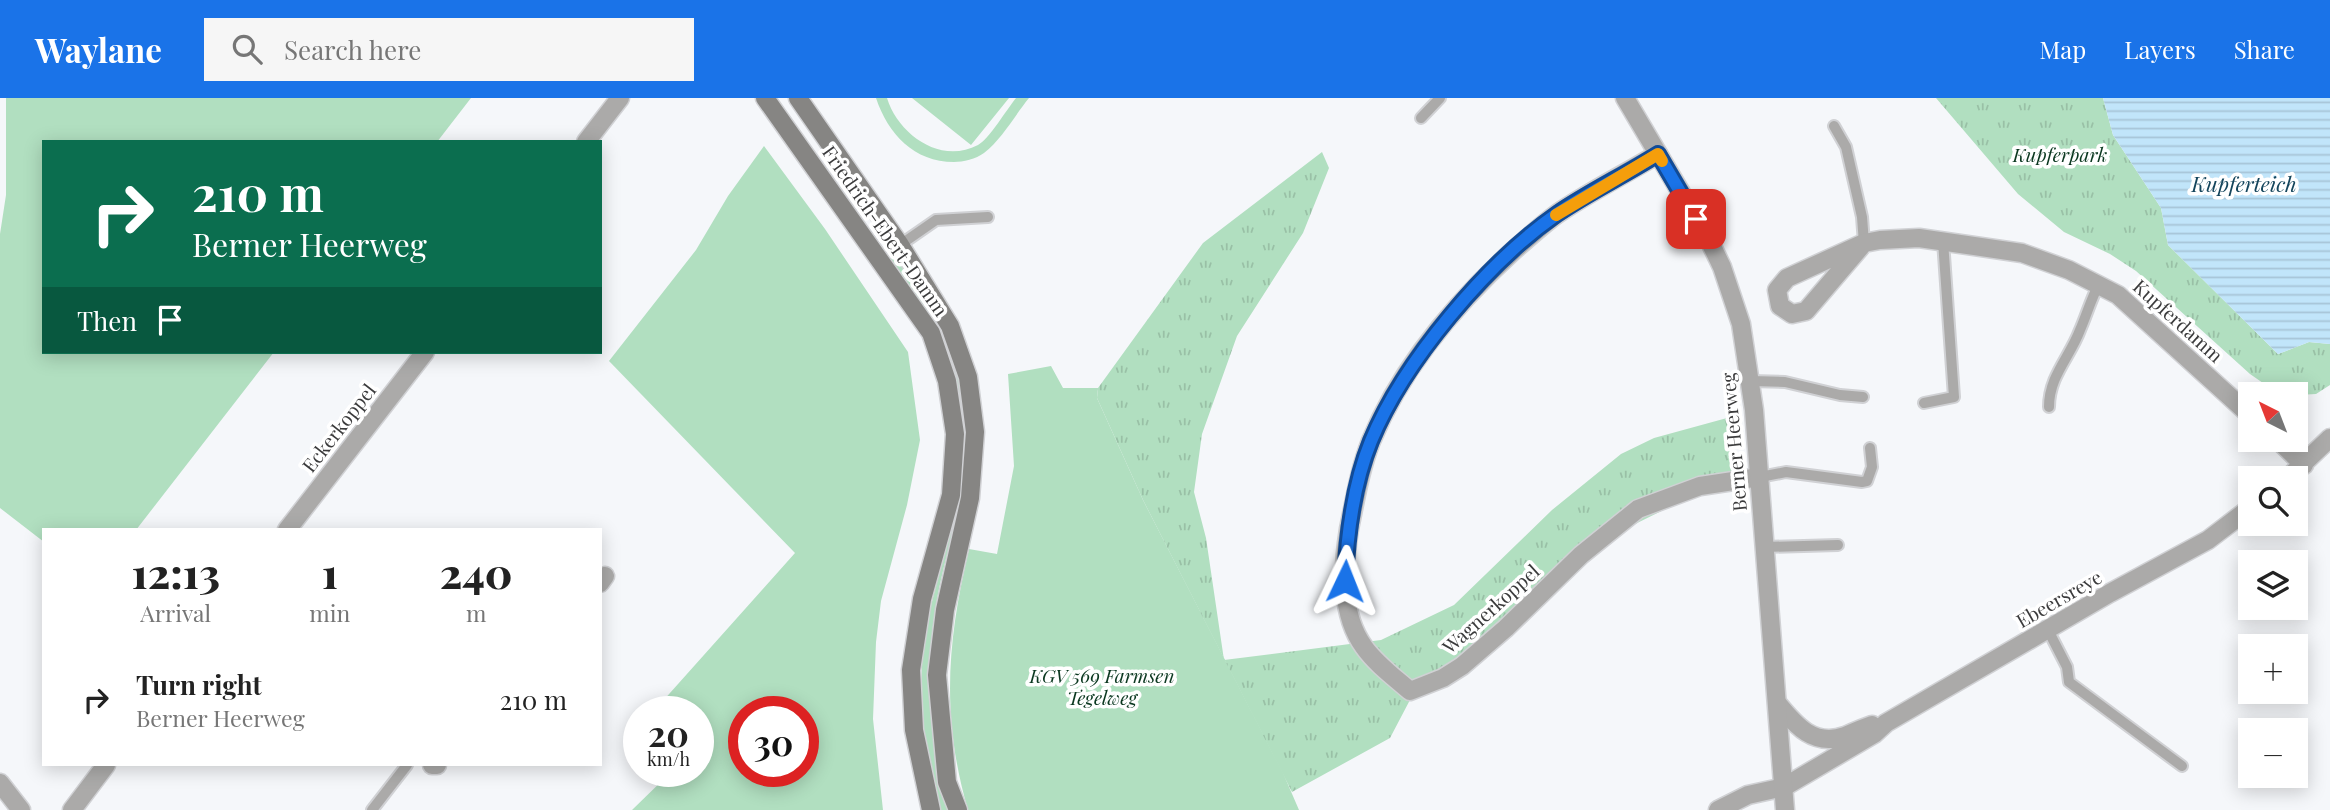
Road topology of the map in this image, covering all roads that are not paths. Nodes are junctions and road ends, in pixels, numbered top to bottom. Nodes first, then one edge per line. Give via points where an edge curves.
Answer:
1 (620, 98) edge
2 (765, 98) edge
3 (798, 98) edge
4 (1440, 98) edge
5 (1625, 98) edge
6 (1421, 118) dead end
7 (1833, 126) dead end
8 (588, 140) edge
9 (1658, 154) junction
10 (988, 217) dead end
11 (1943, 241) junction
12 (1864, 243) junction
13 (900, 245) junction
14 (2099, 284) junction
15 (423, 354) edge
16 (1751, 382) junction
17 (1863, 397) dead end
18 (1924, 403) dead end
19 (2238, 404) edge
20 (2049, 407) dead end
21 (2330, 438) edge
22 (1870, 447) dead end
23 (2290, 452) edge
24 (2304, 465) joint
25 (1760, 477) junction
26 (2238, 517) edge
27 (289, 528) edge
28 (1838, 545) dead end
29 (1765, 547) junction
30 (2048, 631) junction
31 (1778, 704) junction
32 (1886, 723) junction
33 (105, 766) edge
34 (406, 766) edge
35 (2182, 766) dead end
36 (0, 783) edge
37 (1784, 787) junction
38 (21, 810) edge
39 (72, 810) edge
40 (372, 810) edge
41 (931, 810) edge
42 (958, 810) edge
43 (1718, 810) edge
44 (1785, 810) edge

1 - 8 street
2 - 41 main road, Friedrich-Ebert-Damm via 931,333 947,381 955,434 951,495 922,598 911,670 914,730
3 - 13 main road, Friedrich-Ebert-Damm
4 - 6 lane
5 - 9 street, Berner Heerweg
7 - 12 lane via 1846,147
9 - 16 street, Berner Heerweg via 1722,267 1741,324
9 - 25 street, Wagnerkoppel via 1548,222 1513,251 1419,355 1370,443 1355,497 1346,547 1349,615 1363,646 1410,691 1461,666 1638,509 1700,486
10 - 13 lane via 936,220
11 - 12 street, Kupferdamm via 1919,237
11 - 14 street, Kupferdamm via 2022,253
11 - 18 lane via 1954,397
12 - 12 street, Kupferdamm via 1783,281 1777,290 1780,306 1792,314 1805,311
13 - 42 main road, Friedrich-Ebert-Damm via 950,326 968,377 975,432 970,498 945,610 937,675 947,782
14 - 19 street, Kupferdamm via 2118,295
14 - 20 lane via 2053,381
15 - 27 street, Eckerkoppel
16 - 17 lane via 1785,382
16 - 25 street, Berner Heerweg
21 - 24 street
22 - 25 lane via 1872,467 1867,481 1786,472
23 - 24 street
25 - 29 street, Berner Heerweg
26 - 30 street, Ebeersreye via 2208,540
28 - 29 lane
29 - 31 street, Berner Heerweg
30 - 32 street, Ebeersreye
30 - 35 lane via 2070,682
31 - 32 street, Ebeersreye via 1799,728 1814,737 1842,737
31 - 37 street, Berner Heerweg
32 - 37 street, Ebeersreye
33 - 39 street
34 - 40 lane
36 - 38 street
37 - 43 street, Ebeersreye via 1748,795
37 - 44 street, Berner Heerweg

